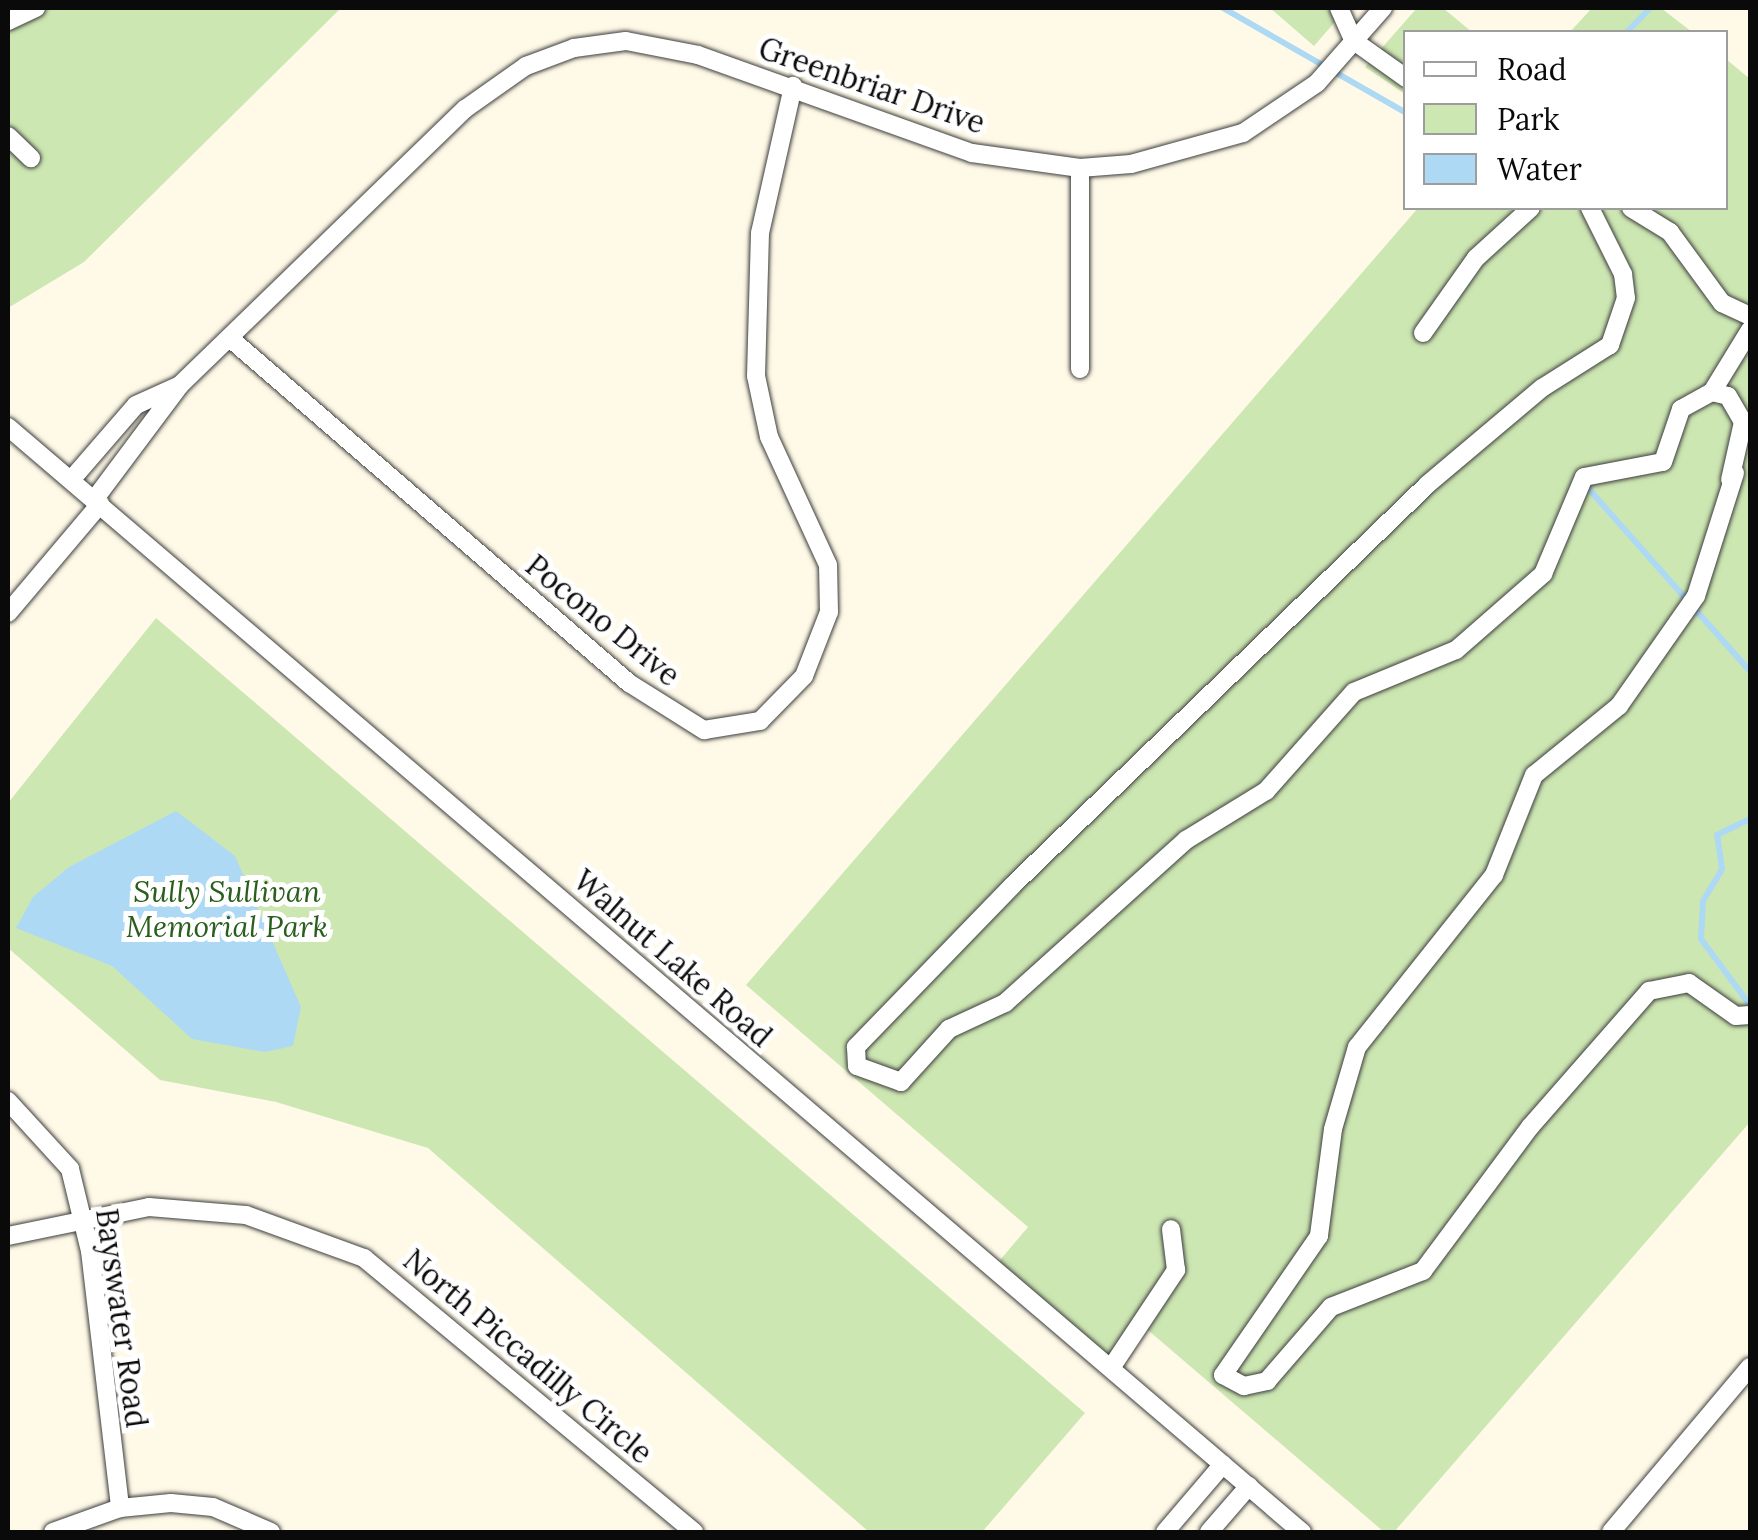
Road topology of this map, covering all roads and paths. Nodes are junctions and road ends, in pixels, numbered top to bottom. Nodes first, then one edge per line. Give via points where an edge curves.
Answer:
1 (36, 8) edge
2 (1338, 8) edge
3 (1383, 8) edge
4 (8, 21) edge
5 (1354, 40) junction
6 (1403, 76) edge
7 (793, 86) junction
8 (8, 136) edge
9 (31, 158) dead end
10 (1080, 168) junction
11 (1528, 210) edge
12 (1591, 210) edge
13 (1633, 210) edge
14 (1750, 316) edge
15 (1750, 330) edge
16 (1423, 332) dead end
17 (232, 340) junction
18 (1080, 369) dead end
19 (180, 385) junction
20 (1712, 392) junction
21 (8, 427) edge
22 (1750, 450) edge
23 (71, 480) junction
24 (1730, 480) junction
25 (97, 502) junction
26 (8, 613) edge
27 (1750, 1015) edge
28 (8, 1101) edge
29 (81, 1214) junction
30 (1171, 1230) dead end
31 (8, 1236) edge
32 (1750, 1367) edge
33 (1111, 1368) junction
34 (1223, 1464) junction
35 (1249, 1486) junction
36 (120, 1508) junction
37 (1609, 1529) edge
38 (53, 1532) edge
39 (271, 1532) edge
40 (694, 1532) edge
41 (1165, 1532) edge
42 (1210, 1532) edge
43 (1302, 1532) edge

1 - 4 street
2 - 5 street
3 - 5 street, Greenbriar Drive
5 - 6 street
5 - 10 street, Greenbriar Drive via 1283,112 1243,133 1131,164
7 - 10 street, Greenbriar Drive via 972,153
7 - 17 street, Greenbriar Drive via 626,42 526,66 464,108
7 - 17 street, Pocono Drive via 760,233 756,376 770,436 828,565 830,612 804,676 760,721 704,730 628,682
8 - 9 street
10 - 18 street
11 - 16 street via 1476,258
12 - 20 street via 1623,274 1626,298 1610,345 1542,388 1427,486 1013,886 856,1048 856,1066 901,1082 949,1029 1004,1003 1186,840 1266,791 1354,692 1456,650 1543,574 1584,477 1663,462 1681,409
13 - 14 street via 1670,232 1722,302
15 - 20 street
17 - 19 street, Greenbriar Drive
19 - 23 street, Greenbriar Drive via 136,405
19 - 25 street, Greenbriar Drive
20 - 24 street via 1728,396 1743,422
21 - 23 street, Walnut Lake Road
22 - 24 street
23 - 25 street, Walnut Lake Road
24 - 27 street via 1701,579 1650,664 1597,730 1534,775 1494,875 1357,1048 1333,1129 1319,1236 1224,1375 1244,1386 1268,1381 1332,1306 1423,1271 1530,1126 1650,991 1689,983 1736,1016
25 - 26 street, Greenbriar Drive
25 - 33 street, Walnut Lake Road
28 - 29 street, Bayswater Road via 70,1170
29 - 31 street, North Piccadilly Circle
29 - 36 street, Bayswater Road
29 - 40 street, North Piccadilly Circle via 149,1207 246,1215 364,1258
30 - 33 street via 1176,1270
32 - 37 street
33 - 34 street, Walnut Lake Road
34 - 35 street, Walnut Lake Road
34 - 41 street
35 - 42 street
35 - 43 street, Walnut Lake Road
36 - 38 street
36 - 39 street via 213,1507

